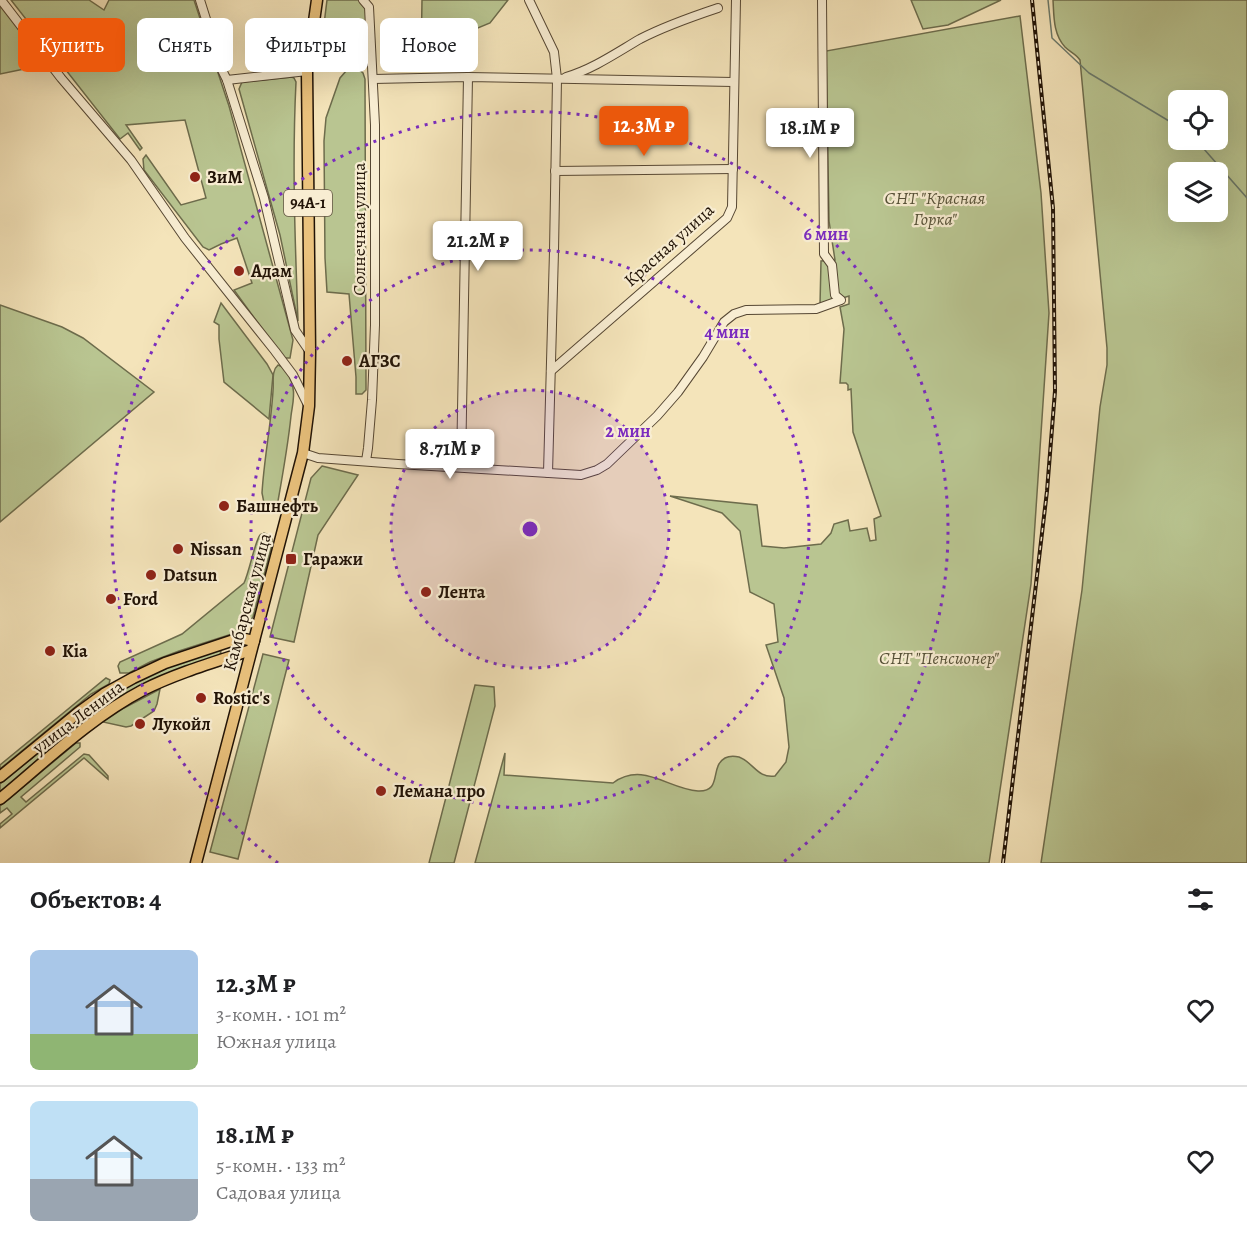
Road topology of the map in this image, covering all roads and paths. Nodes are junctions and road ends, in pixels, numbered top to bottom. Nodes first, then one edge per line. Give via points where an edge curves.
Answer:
1 (1, 0) edge
2 (200, 0) edge
3 (317, 0) edge
4 (363, 0) edge
5 (529, 0) edge
6 (736, 0) edge
7 (822, 0) edge
8 (718, 8) dead end
9 (314, 18) edge
10 (298, 72) edge
11 (307, 72) edge
12 (468, 77) junction
13 (373, 79) junction
14 (557, 79) junction
15 (227, 80) junction
16 (733, 82) junction
17 (733, 169) junction
18 (555, 171) junction
19 (310, 352) junction
20 (551, 370) junction
21 (309, 406) junction
22 (303, 453) junction
23 (366, 461) junction
24 (461, 467) junction
25 (548, 473) junction
26 (260, 616) junction
27 (240, 638) junction
28 (252, 646) junction
29 (0, 777) edge
30 (0, 799) edge
31 (196, 863) edge

1 - 21 street via 131,160 185,238 293,375
2 - 15 street
3 - 9 main road, 94А-1
4 - 13 street, Солнечная улица via 369,7
5 - 14 street via 554,52
6 - 16 street, Красная улица
7 - 25 street via 824,254 832,265 835,295 841,300 816,309 746,310 734,314 724,322 678,392 607,464 581,475
8 - 14 street via 660,29 595,66
10 - 15 street
11 - 19 main road, 94А-1
12 - 13 street
12 - 14 street
12 - 24 street
13 - 23 street, Солнечная улица via 375,325
14 - 16 street
14 - 18 street
15 - 19 street via 264,198 295,330
16 - 17 street, Красная улица
17 - 18 street
17 - 20 street, Красная улица via 732,207 727,218
18 - 20 street
19 - 21 main road, 94А-1
20 - 25 street
21 - 22 main road, Камбарская улица
22 - 23 street via 318,458
22 - 26 main road, Камбарская улица
23 - 24 street
24 - 25 street
26 - 27 main road
26 - 28 main road, Камбарская улица
27 - 28 main road
27 - 29 main road, улица Ленина via 165,663 120,685 79,712
28 - 30 main road, улица Ленина via 131,697 94,722
28 - 31 main road, Камбарская улица

